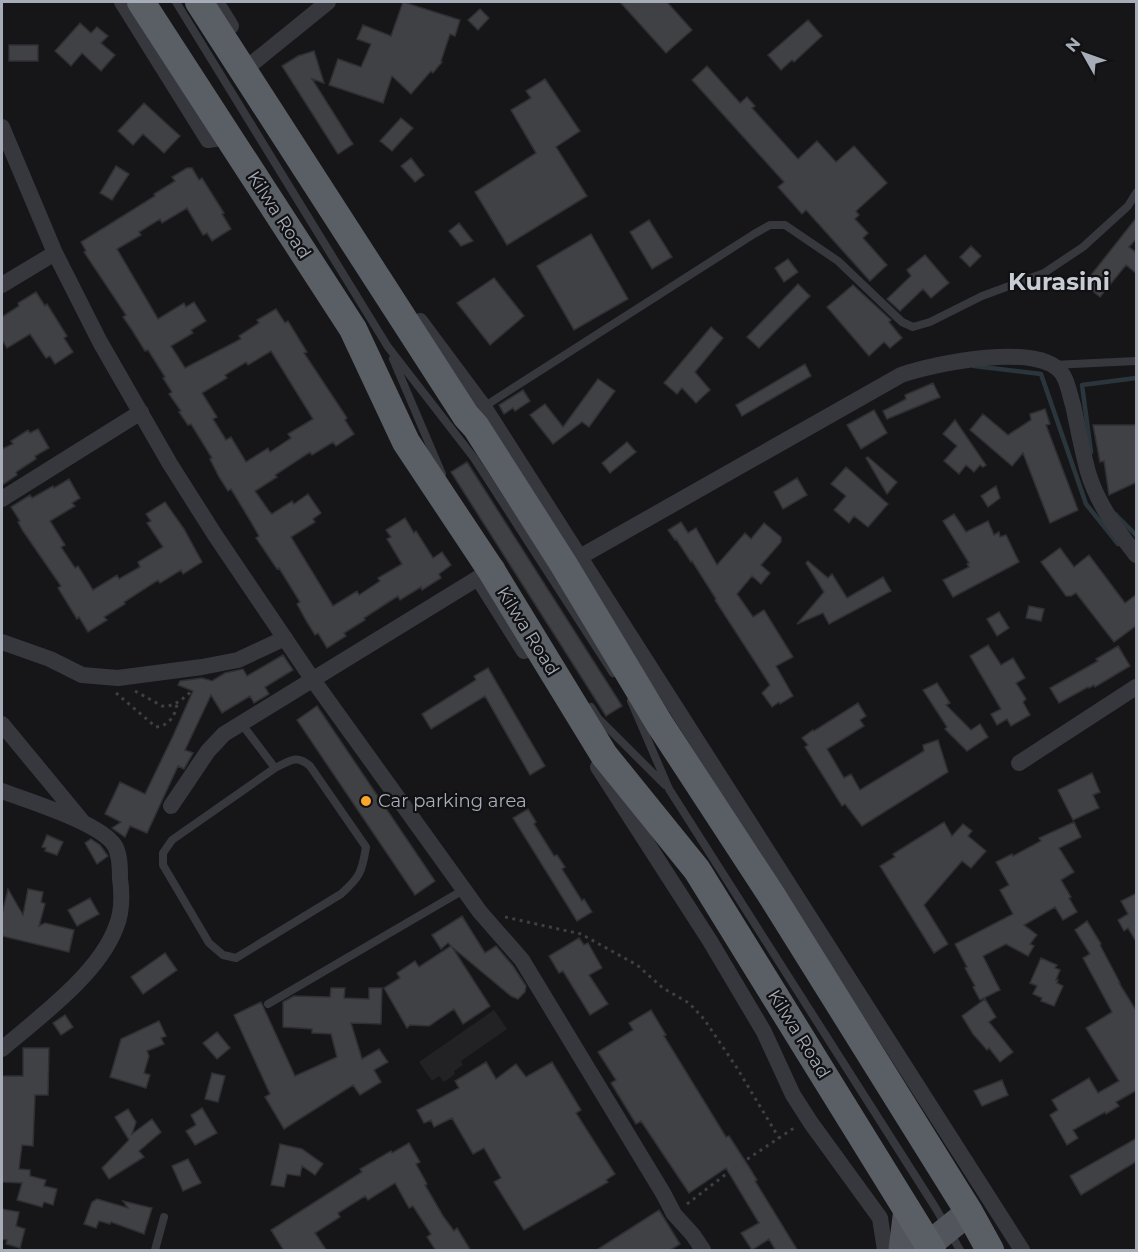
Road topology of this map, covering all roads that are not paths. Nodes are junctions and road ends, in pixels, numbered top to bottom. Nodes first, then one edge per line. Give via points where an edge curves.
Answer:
1 (122, 2) edge
2 (141, 2) edge
3 (176, 2) edge
4 (199, 2) edge
5 (216, 2) edge
6 (328, 2) edge
7 (248, 66) junction
8 (2, 127) edge
9 (228, 137) junction
10 (1137, 193) edge
11 (55, 253) junction
12 (2, 285) edge
13 (388, 347) junction
14 (1137, 360) edge
15 (1052, 365) junction
16 (475, 411) junction
17 (141, 412) junction
18 (450, 486) dead end
19 (2, 499) edge
20 (1137, 555) edge
21 (572, 561) junction
22 (494, 569) junction
23 (285, 638) junction
24 (2, 642) edge
25 (314, 680) junction
26 (617, 680) dead end
27 (1137, 687) edge
28 (624, 690) dead end
29 (586, 699) dead end
30 (242, 723) junction
31 (2, 724) edge
32 (1019, 763) dead end
33 (275, 768) junction
34 (669, 789) junction
35 (2, 791) edge
36 (171, 806) dead end
37 (82, 822) junction
38 (466, 889) junction
39 (268, 1004) dead end
40 (2, 1049) edge
41 (164, 1216) dead end
42 (951, 1243) edge
43 (155, 1251) edge
44 (703, 1251) edge
45 (885, 1251) edge
46 (1022, 1251) edge

1 - 9 street via 208,140
2 - 9 highway, Kilwa Road
3 - 13 lane
4 - 7 highway
5 - 7 street
6 - 7 street
7 - 16 highway
8 - 11 street
9 - 22 highway, Kilwa Road via 353,329 406,442
10 - 16 lane via 1083,247 1044,273 913,327 902,322 838,261 785,225 770,225
11 - 12 street
11 - 17 street
13 - 18 lane
13 - 26 lane via 474,458
14 - 15 lane
15 - 20 street via 1063,374 1070,392 1089,474 1102,506
15 - 21 street via 1039,358 980,359 926,366 901,375
16 - 21 highway via 476,427
17 - 19 street
17 - 23 street via 215,535
21 - 42 highway via 659,723 772,896
21 - 46 street
22 - 25 street
22 - 42 highway, Kilwa Road via 604,755 697,870 907,1209
22 - 45 street via 764,1032 794,1095 880,1218
23 - 24 street via 238,660 118,678 82,675
23 - 25 street
25 - 30 street
25 - 38 street
27 - 32 street
28 - 34 lane
29 - 34 lane via 598,718
30 - 33 lane
30 - 36 street via 208,751
31 - 37 street
33 - 33 lane via 172,840 163,854 163,865 209,943 223,955 236,958 341,894 356,880 363,866 366,847 310,766 295,759
34 - 42 lane
35 - 37 street
37 - 40 street via 115,846 122,893 116,927 98,959 54,1006
38 - 39 lane
38 - 44 street via 480,912 522,960 674,1214
41 - 43 lane

